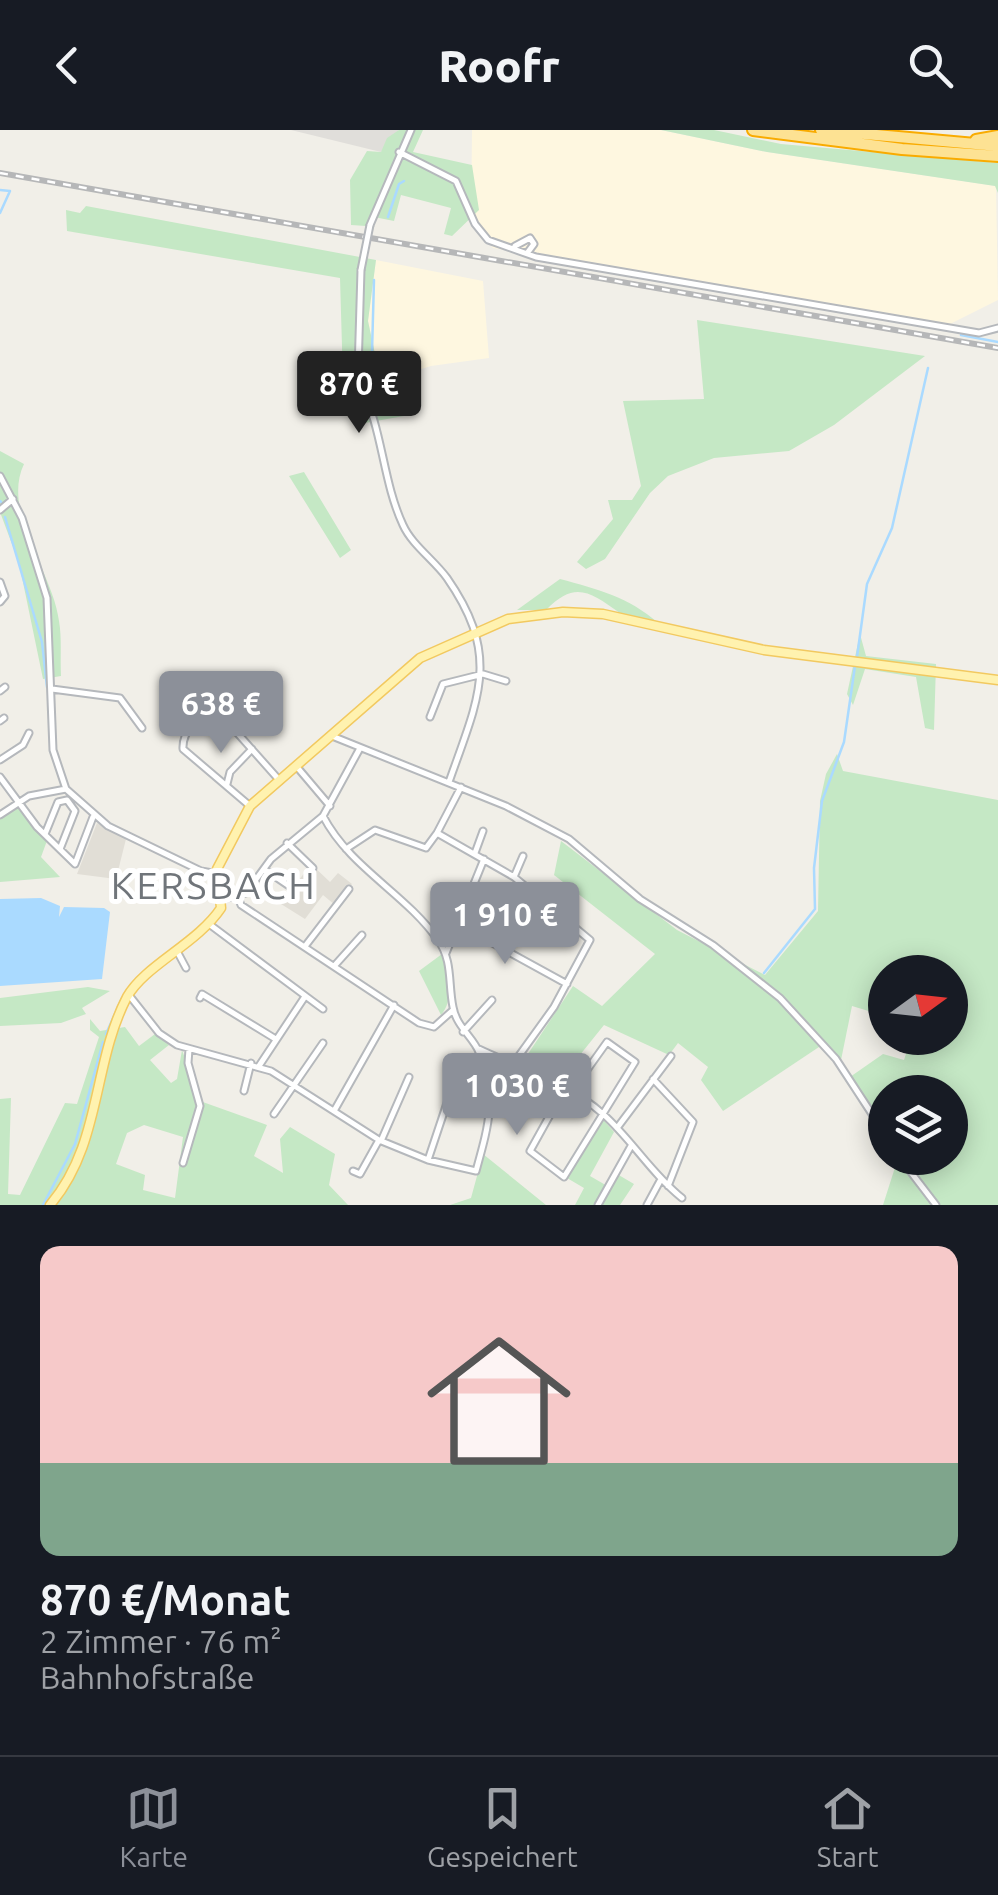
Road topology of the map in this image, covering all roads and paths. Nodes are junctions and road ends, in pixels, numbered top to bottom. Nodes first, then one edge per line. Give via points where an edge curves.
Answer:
1 (411, 130) edge
2 (753, 130) edge
3 (822, 130) edge
4 (998, 136) edge
5 (955, 143) junction
6 (998, 146) edge
7 (400, 152) junction
8 (998, 156) edge
9 (515, 247) junction
10 (528, 252) junction
11 (998, 328) edge
12 (362, 347) junction
13 (371, 367) junction
14 (358, 371) junction
15 (360, 384) junction
16 (373, 385) junction
17 (370, 404) junction
18 (0, 476) edge
19 (13, 499) junction
20 (0, 510) edge
21 (0, 582) edge
22 (0, 602) edge
23 (471, 633) junction
24 (483, 674) junction
25 (216, 677) dead end
26 (998, 680) edge
27 (506, 681) dead end
28 (52, 689) junction
29 (229, 698) junction
30 (270, 703) dead end
31 (214, 710) junction
32 (430, 717) dead end
33 (142, 728) dead end
34 (28, 733) dead end
35 (332, 736) junction
36 (252, 748) junction
37 (359, 750) junction
38 (0, 760) edge
39 (296, 767) junction
40 (0, 777) edge
41 (280, 781) junction
42 (449, 782) junction
43 (227, 784) junction
44 (460, 787) junction
45 (66, 790) junction
46 (18, 802) junction
47 (250, 806) junction
48 (330, 806) junction
49 (0, 815) edge
50 (323, 816) junction
51 (93, 817) junction
52 (483, 830) dead end
53 (46, 834) junction
54 (438, 834) junction
55 (287, 844) junction
56 (60, 849) junction
57 (346, 849) junction
58 (474, 853) junction
59 (523, 856) dead end
60 (484, 858) junction
61 (313, 868) dead end
62 (264, 869) junction
63 (218, 874) junction
64 (514, 878) junction
65 (292, 888) dead end
66 (349, 889) dead end
67 (238, 897) junction
68 (224, 899) junction
69 (209, 924) junction
70 (458, 924) junction
71 (362, 935) dead end
72 (306, 945) junction
73 (178, 953) junction
74 (446, 953) junction
75 (336, 964) junction
76 (186, 968) dead end
77 (568, 984) junction
78 (129, 995) junction
79 (305, 997) junction
80 (200, 998) dead end
81 (492, 1000) dead end
82 (394, 1005) junction
83 (323, 1008) dead end
84 (453, 1010) junction
85 (463, 1032) junction
86 (274, 1038) junction
87 (323, 1044) dead end
88 (188, 1049) junction
89 (479, 1049) junction
90 (671, 1056) dead end
91 (255, 1064) junction
92 (513, 1064) junction
93 (409, 1078) dead end
94 (654, 1079) junction
95 (294, 1083) junction
96 (568, 1089) junction
97 (244, 1091) dead end
98 (450, 1094) dead end
99 (868, 1108) edge
100 (334, 1111) junction
101 (602, 1112) junction
102 (274, 1114) dead end
103 (617, 1128) junction
104 (380, 1140) junction
105 (631, 1146) junction
106 (428, 1160) junction
107 (182, 1164) dead end
108 (352, 1171) dead end
109 (913, 1175) edge
110 (660, 1181) junction
111 (668, 1186) junction
112 (682, 1198) dead end
113 (50, 1205) edge
114 (598, 1205) edge
115 (646, 1205) edge
116 (936, 1205) edge

1 - 7 street
2 - 8 highway
3 - 5 highway
4 - 5 highway
5 - 6 highway
7 - 9 street via 449,174 483,236
7 - 12 street, bridge via 370,225 361,270
9 - 10 street
9 - 10 street via 530,238
10 - 11 street via 979,333
12 - 13 street
12 - 14 street
13 - 14 street
13 - 16 street
14 - 15 street
15 - 16 street
15 - 17 street
16 - 17 street
17 - 23 street via 402,523 451,584
18 - 19 street
19 - 20 street
19 - 28 street via 47,598
21 - 22 street
23 - 24 street via 482,652
23 - 26 main road via 534,614 603,614 764,650
23 - 35 main road via 420,658
24 - 27 street
24 - 32 street via 443,684
24 - 42 street
25 - 29 street
28 - 33 street via 120,698
28 - 45 street via 53,750
29 - 30 street
29 - 31 street
31 - 36 street
31 - 43 street via 196,720 183,748
34 - 38 street via 23,745
35 - 37 street
35 - 39 main road
36 - 41 street
36 - 43 street
37 - 42 street
37 - 48 street
39 - 41 main road
39 - 48 street
40 - 46 street
41 - 47 main road
42 - 44 street
43 - 47 street
44 - 54 street
44 - 99 street via 569,839 640,899 713,945 780,998 842,1067
45 - 46 street
45 - 51 street
46 - 49 street
46 - 53 street
47 - 63 main road
48 - 50 street
50 - 55 street
50 - 57 street
51 - 56 street via 76,864
51 - 63 street
52 - 58 street
53 - 56 street
53 - 56 street via 58,802 67,800 75,811
54 - 57 street via 426,848 375,830
54 - 58 street
55 - 61 street
55 - 62 street
57 - 74 street
58 - 60 street
59 - 64 street
60 - 64 street
60 - 70 street
62 - 65 street
62 - 67 street
63 - 68 main road
64 - 77 street via 590,940
66 - 72 street
67 - 68 street
67 - 72 street
68 - 69 main road
69 - 73 main road
69 - 79 street
70 - 74 street
70 - 77 street
71 - 75 street
72 - 75 street
73 - 76 street
73 - 78 main road
74 - 84 street
75 - 82 street
77 - 92 street
78 - 88 street via 160,1033
78 - 113 main road via 84,1149
79 - 83 street
79 - 86 street
80 - 86 street
81 - 85 street
82 - 84 street via 430,1028
82 - 100 street
84 - 85 street
85 - 89 street
86 - 91 street
87 - 95 street
88 - 91 street
88 - 107 street via 200,1106
89 - 92 street
89 - 106 street via 492,1098 476,1171
90 - 94 street
91 - 95 street
91 - 97 street
92 - 96 street
93 - 104 street
94 - 103 street
94 - 111 street via 693,1122
95 - 100 street
95 - 102 street
96 - 101 street
96 - 101 street via 607,1042 636,1064
96 - 101 street via 530,1152 564,1178
98 - 106 street
100 - 104 street
101 - 103 street
103 - 105 street
104 - 106 street
104 - 108 street via 360,1174
105 - 110 street
105 - 114 street
109 - 116 street
110 - 111 street
110 - 115 street
111 - 112 street

